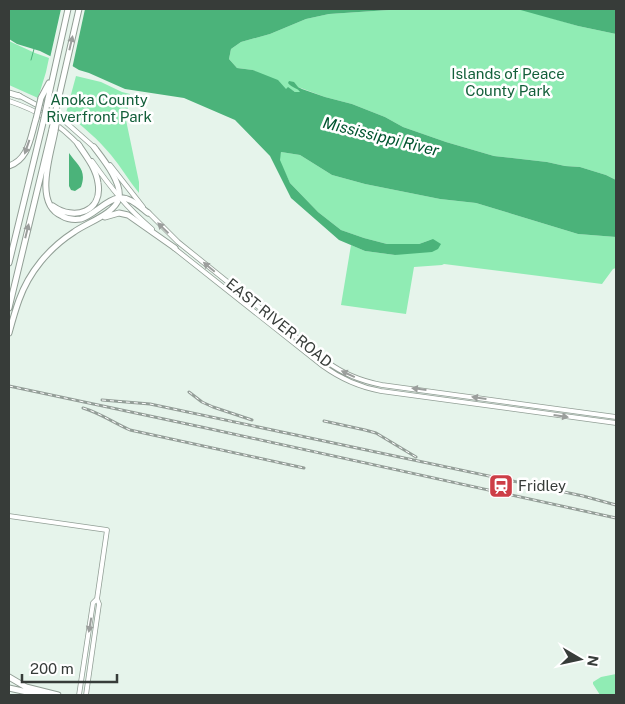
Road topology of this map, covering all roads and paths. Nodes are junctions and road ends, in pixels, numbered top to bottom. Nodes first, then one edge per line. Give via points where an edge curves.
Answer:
1 (67, 9) edge
2 (79, 9) edge
3 (52, 78) junction
4 (9, 92) edge
5 (19, 96) joint
6 (9, 101) edge
7 (54, 130) junction
8 (78, 144) junction
9 (94, 147) junction
10 (9, 166) edge
11 (47, 198) junction
12 (119, 198) junction
13 (148, 213) junction
14 (86, 225) junction
15 (175, 248) junction
16 (9, 263) edge
17 (9, 308) edge
18 (9, 333) edge
19 (616, 417) edge
20 (616, 423) edge
21 (9, 516) edge
22 (97, 599) junction
23 (9, 677) edge
24 (9, 689) edge
25 (36, 694) joint
26 (45, 695) edge
27 (58, 695) edge
28 (79, 695) edge
29 (86, 695) edge

1 - 3 highway
7 -> 2 highway, bridge
3 -> 10 highway, bridge via 42,98 25,154
3 - 16 highway, bridge
4 - 5 highway
5 - 9 main road, EAST RIVER ROAD via 61,118
6 - 8 main road, EAST RIVER ROAD via 54,122
7 - 11 highway via 45,189
17 -> 7 highway
8 - 11 highway via 97,178 95,203 84,212 71,214 56,208
8 - 12 main road, EAST RIVER ROAD
9 - 12 highway via 115,179
9 - 13 main road, EAST RIVER ROAD
11 - 12 highway via 56,213 76,219
12 - 13 highway via 133,202
12 - 14 highway via 112,209
12 - 15 main road, EAST RIVER ROAD
19 -> 13 main road, EAST RIVER ROAD via 363,381 326,362 178,242
14 - 15 highway via 111,214 124,213
14 - 18 highway via 55,246 29,278
15 -> 20 main road, EAST RIVER ROAD via 332,373 351,383 372,389
21 - 22 main road via 108,530
22 -> 28 main road via 93,603
22 - 29 main road via 99,604
23 - 27 highway via 26,687
24 - 25 highway
25 - 26 main road

